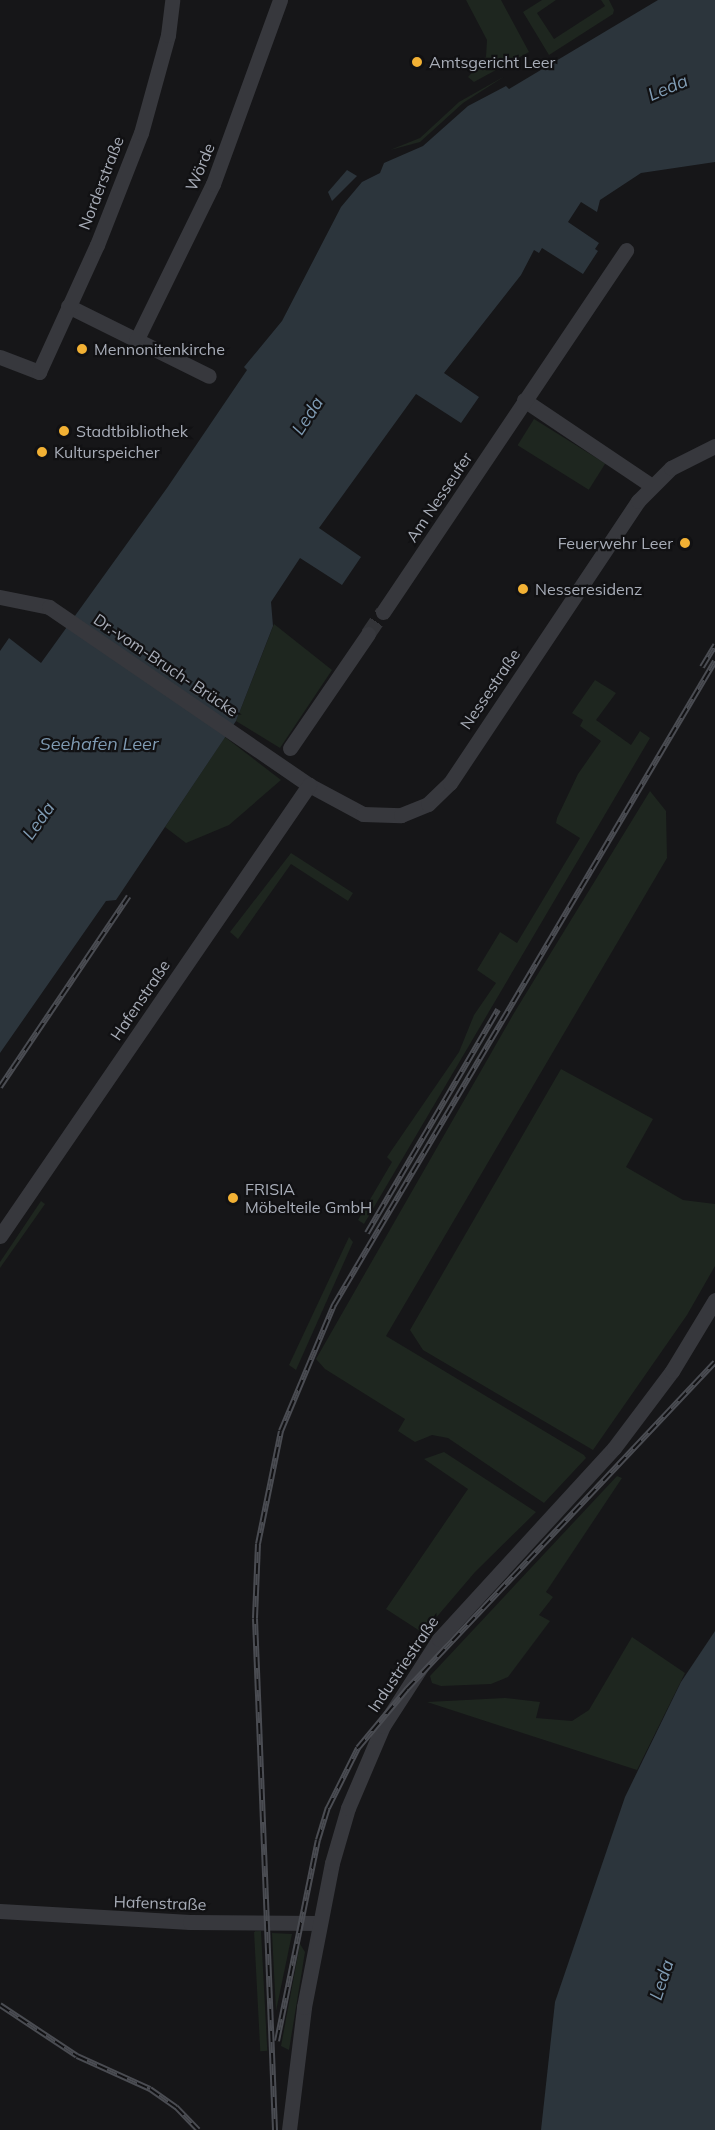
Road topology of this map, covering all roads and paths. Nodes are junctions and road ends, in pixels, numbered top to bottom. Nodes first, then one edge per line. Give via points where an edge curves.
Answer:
1 (172, 0) edge
2 (280, 0) edge
3 (626, 250) dead end
4 (68, 306) junction
5 (136, 341) junction
6 (0, 357) edge
7 (209, 376) dead end
8 (524, 400) junction
9 (715, 446) edge
10 (652, 486) junction
11 (0, 597) edge
12 (383, 612) tunnel mouth
13 (368, 634) tunnel mouth
14 (247, 741) joint
15 (290, 748) dead end
16 (309, 784) junction
17 (0, 1236) edge
18 (715, 1300) edge
19 (0, 1911) edge
20 (319, 1923) junction
21 (289, 2130) edge

1 - 4 street, Norderstraße via 153,92 119,190
2 - 5 street, Wörde via 213,184
3 - 8 street, Am Nesseufer
4 - 5 street
4 - 6 street, Norderstraße via 39,372
5 - 7 street
8 - 10 street
8 - 12 street, Am Nesseufer
9 - 10 street, Nessestraße via 693,454
10 - 16 street, Nessestraße via 450,783 435,798 401,815 370,815
11 - 14 street, Dr.-vom-Bruch- Brücke via 38,602
13 - 15 street
14 - 16 street, Nessestraße
16 - 17 street, Hafenstraße
18 - 20 street, Industriestraße via 672,1371 614,1448 439,1639 411,1680 383,1726 348,1808
19 - 20 street, Hafenstraße via 190,1922
20 - 21 street, Industriestraße via 296,2055

